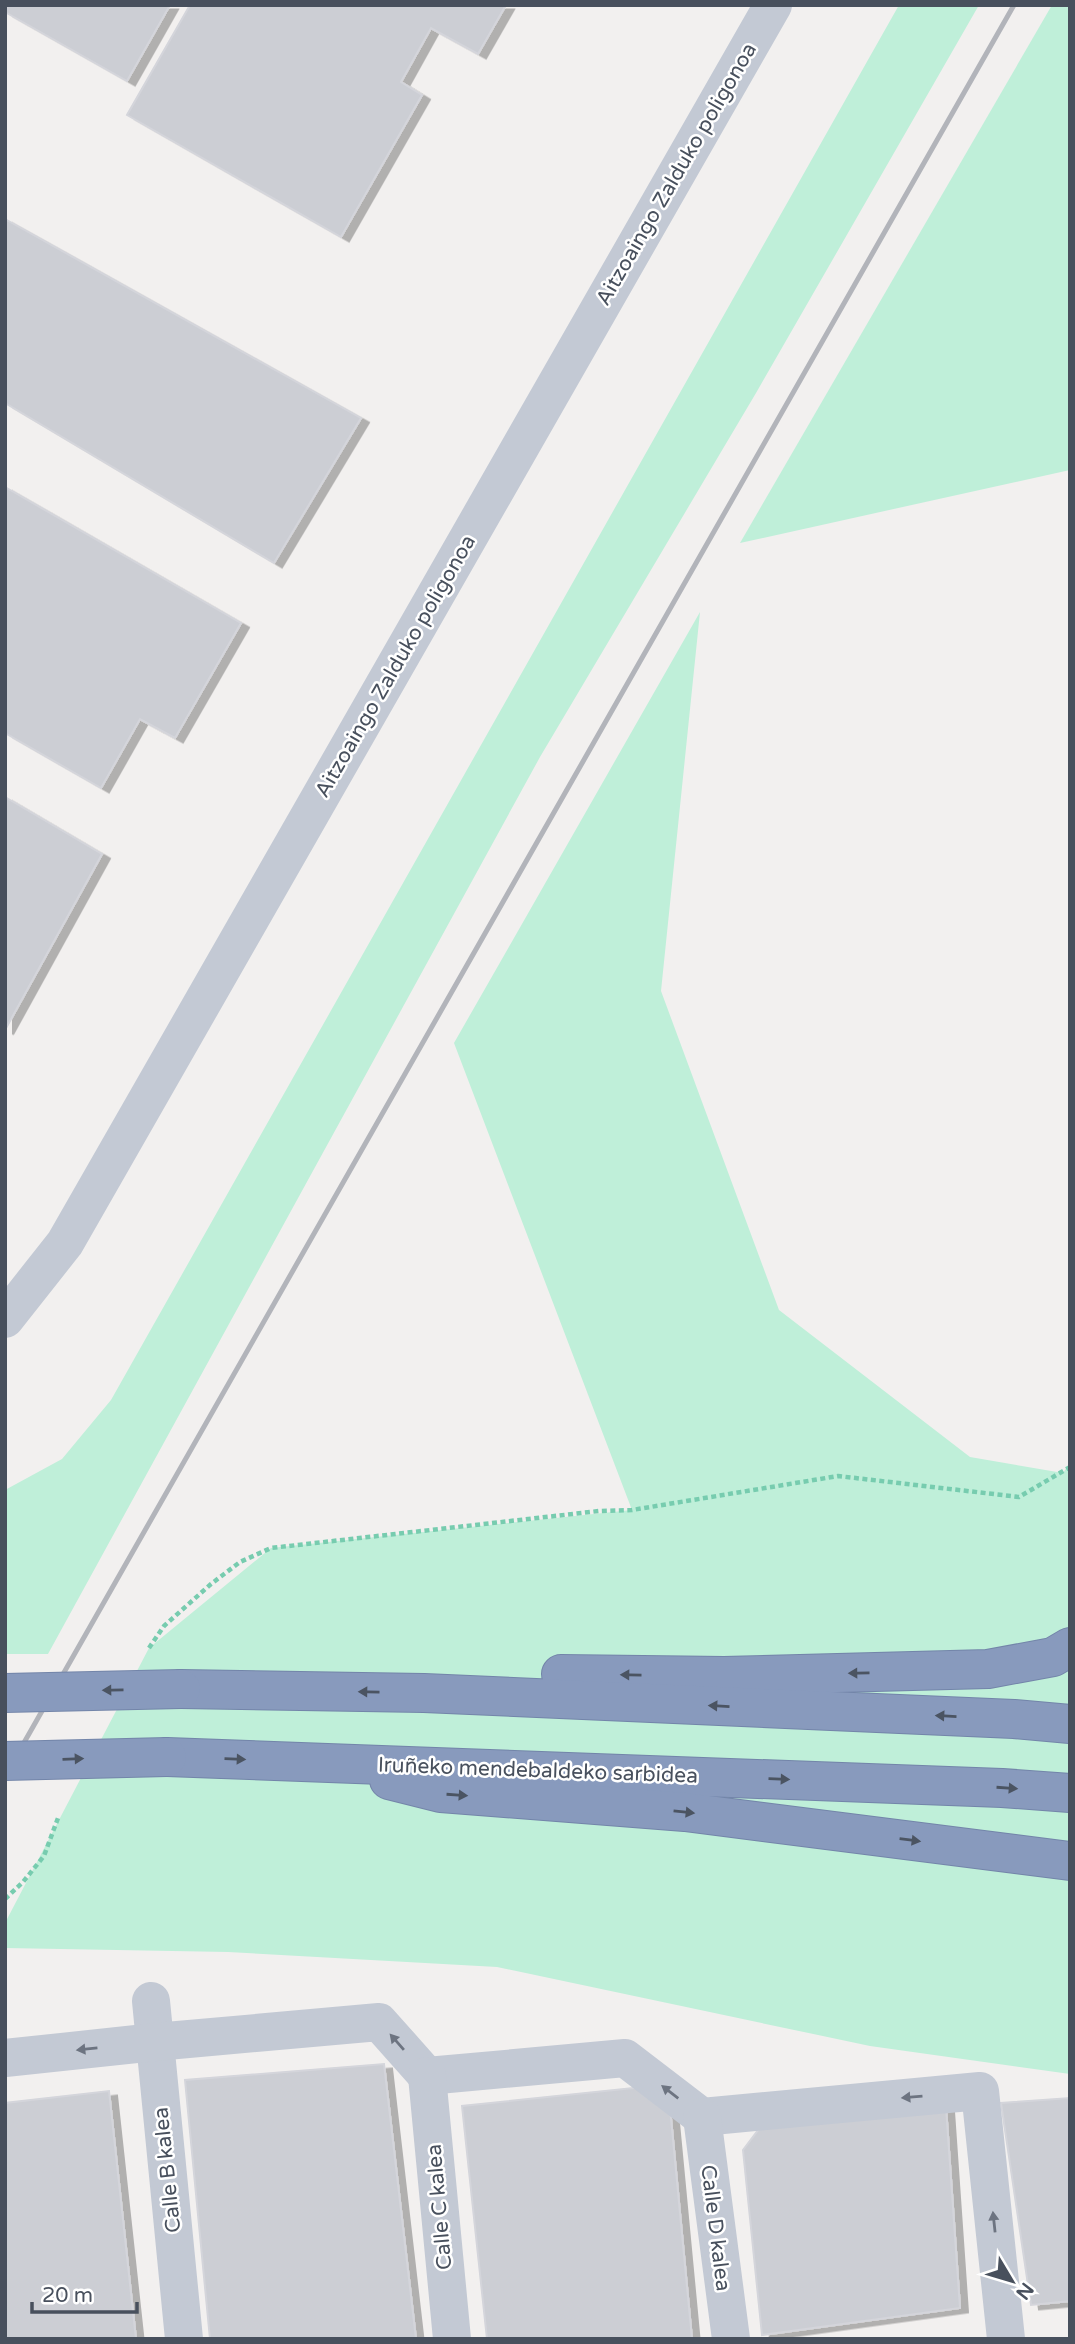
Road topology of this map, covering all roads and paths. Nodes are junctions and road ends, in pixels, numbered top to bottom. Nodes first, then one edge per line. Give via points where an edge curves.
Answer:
1 (773, 5) edge
2 (5, 1320) edge
3 (1070, 1466) edge
4 (1070, 1647) edge
5 (149, 1648) dead end
6 (5, 1693) edge
7 (424, 1693) junction
8 (1070, 1724) edge
9 (5, 1761) edge
10 (320, 1761) junction
11 (1070, 1793) edge
12 (58, 1818) dead end
13 (1070, 1861) edge
14 (5, 1899) edge
15 (151, 2001) dead end
16 (155, 2042) junction
17 (5, 2058) edge
18 (427, 2076) junction
19 (702, 2117) junction
20 (184, 2339) edge
21 (452, 2339) edge
22 (731, 2339) edge
23 (1006, 2339) edge

1 - 2 street, Aitzoaingo Zalduko poligonoa via 65,1243
3 - 5 path via 1019,1497 838,1476 632,1510 271,1549 240,1562 211,1584 163,1626
4 -> 7 highway via 1052,1657 988,1669 724,1676 556,1674
7 -> 6 highway, bridge via 181,1689
8 -> 7 highway
9 -> 10 highway, Iruñeko mendebaldeko sarbidea, bridge via 167,1757
10 -> 11 highway, Iruñeko mendebaldeko sarbidea
10 -> 13 highway via 441,1793 685,1812
12 - 14 path via 44,1856
15 - 16 street, Calle B kalea
16 -> 17 street
18 -> 16 street via 379,2022
16 - 20 street, Calle B kalea
19 -> 18 street via 625,2057
18 - 21 street, Calle C kalea
19 - 22 street, Calle D kalea
23 -> 19 street via 980,2091

